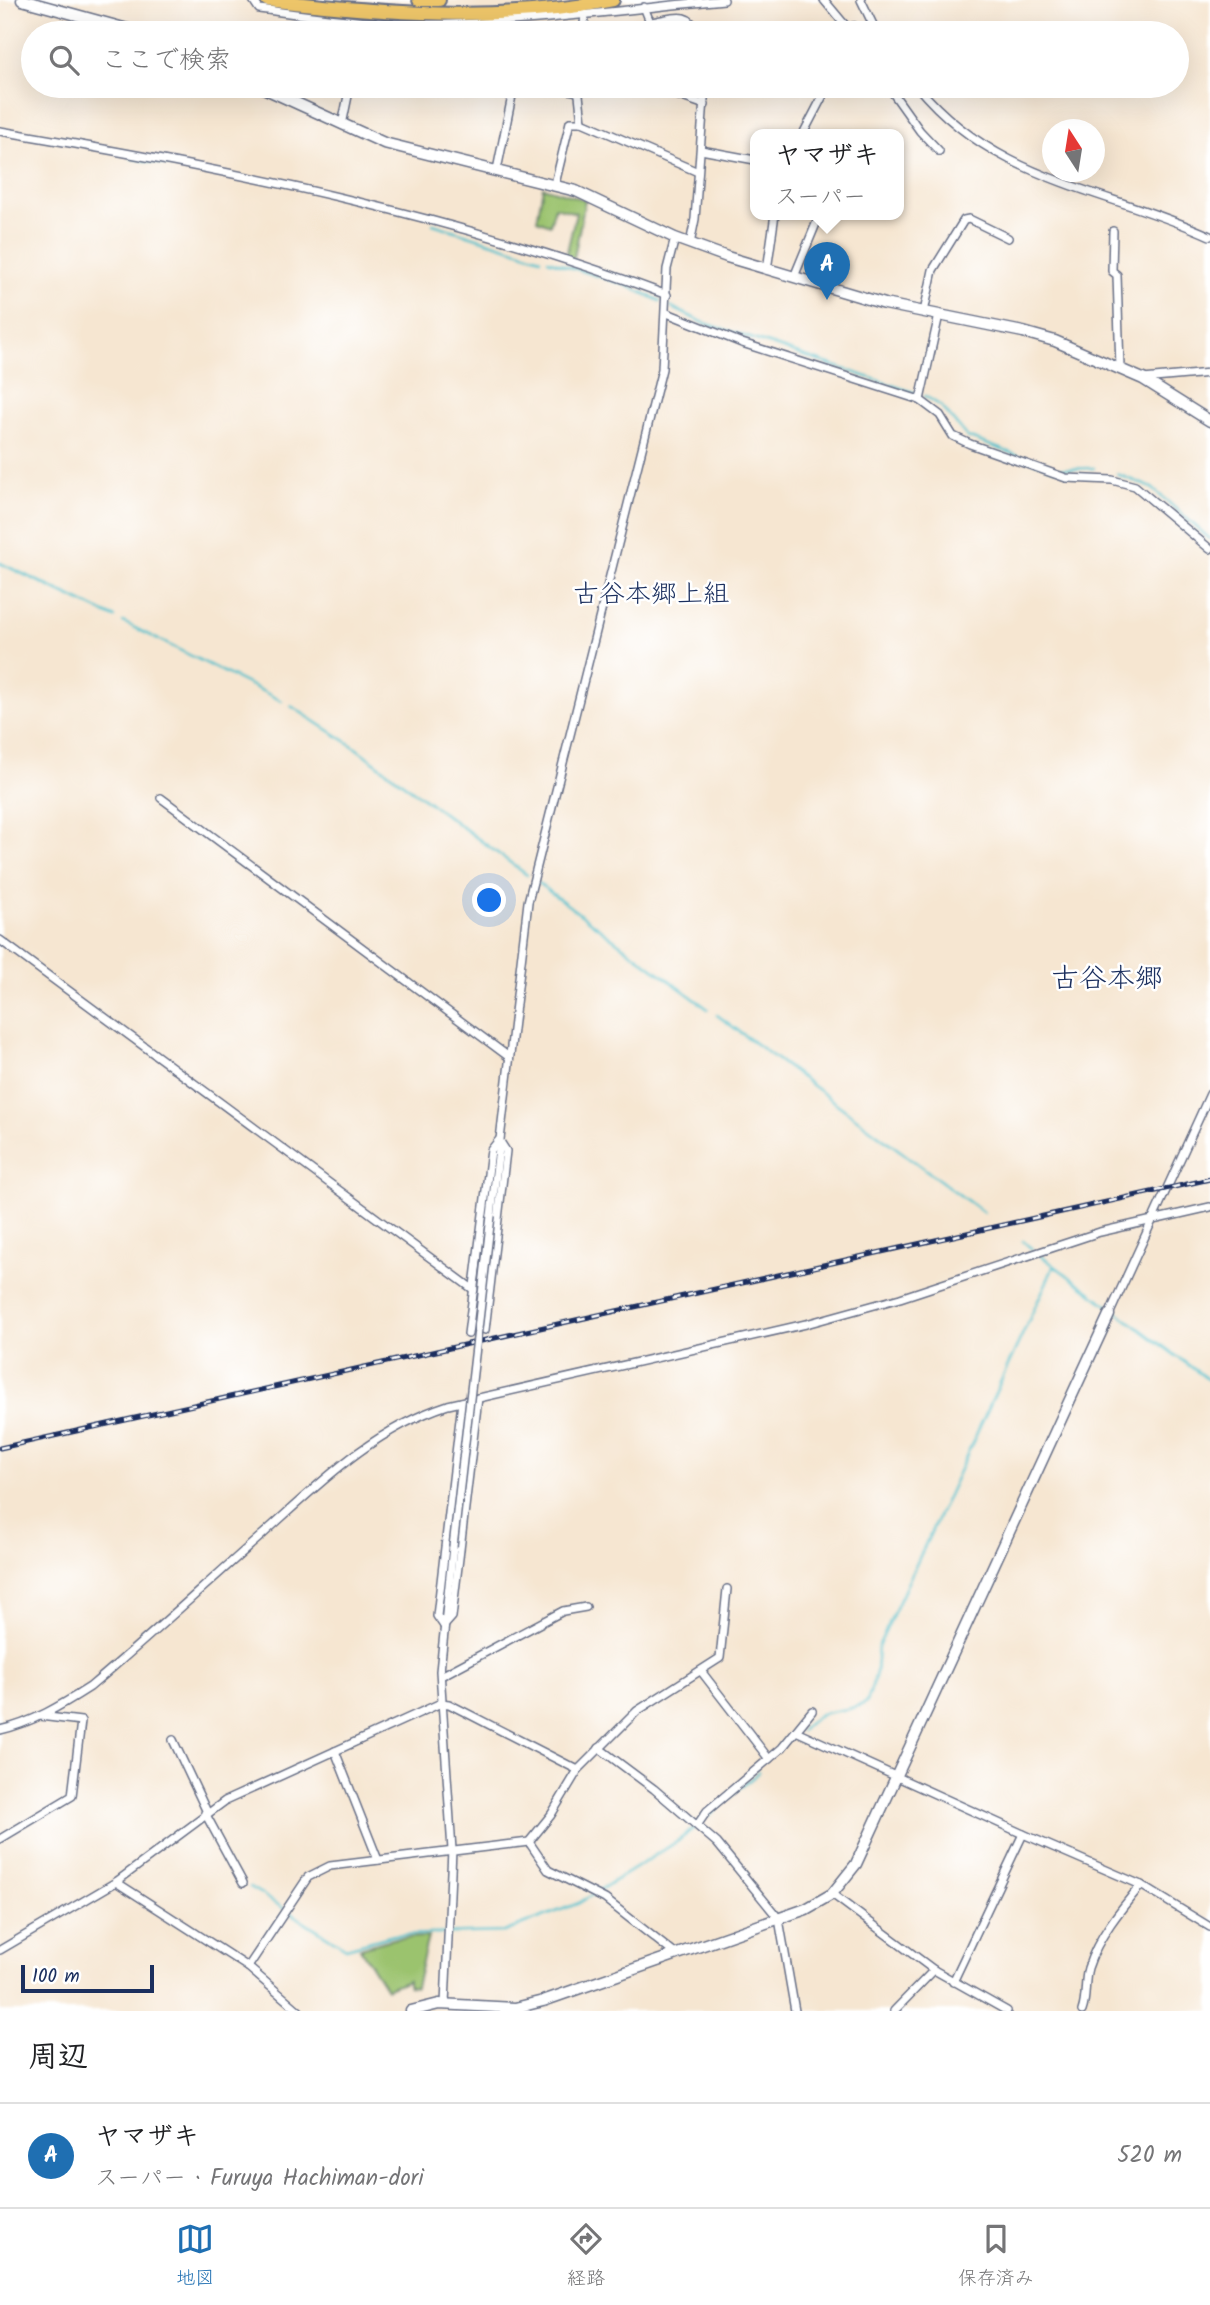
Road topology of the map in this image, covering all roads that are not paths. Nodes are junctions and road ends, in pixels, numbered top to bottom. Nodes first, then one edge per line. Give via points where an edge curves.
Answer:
1 (22, 0) edge
2 (253, 0) edge
3 (267, 0) edge
4 (419, 0) edge
5 (439, 0) edge
6 (613, 0) edge
7 (724, 0) edge
8 (824, 0) edge
9 (861, 0) edge
10 (644, 7) junction
11 (585, 15) junction
12 (98, 21) edge
13 (351, 21) edge
14 (496, 21) edge
15 (584, 21) edge
16 (650, 21) edge
17 (655, 21) edge
18 (689, 21) edge
19 (841, 21) edge
20 (871, 21) edge
21 (284, 98) edge
22 (347, 98) edge
23 (512, 98) edge
24 (579, 98) edge
25 (685, 98) edge
26 (705, 98) edge
27 (822, 98) edge
28 (897, 98) edge
29 (928, 98) edge
30 (705, 105) junction
31 (582, 122) junction
32 (341, 125) junction
33 (806, 129) edge
34 (0, 131) edge
35 (701, 150) junction
36 (939, 151) dead end
37 (750, 159) edge
38 (497, 170) junction
39 (698, 172) junction
40 (555, 184) junction
41 (774, 220) edge
42 (818, 220) edge
43 (1113, 232) dead end
44 (1209, 237) edge
45 (675, 238) junction
46 (1008, 238) dead end
47 (690, 244) junction
48 (767, 270) junction
49 (794, 277) junction
50 (667, 295) junction
51 (924, 312) junction
52 (667, 313) junction
53 (939, 315) junction
54 (1120, 368) junction
55 (1210, 373) edge
56 (1143, 379) junction
57 (920, 400) junction
58 (1210, 421) edge
59 (1210, 549) edge
60 (161, 798) dead end
61 (0, 940) edge
62 (509, 1057) junction
63 (1210, 1094) edge
64 (499, 1140) junction
65 (1210, 1207) edge
66 (1152, 1220) junction
67 (474, 1290) junction
68 (1109, 1315) joint
69 (485, 1329) dead end
70 (468, 1334) dead end
71 (478, 1398) junction
72 (461, 1402) junction
73 (727, 1589) dead end
74 (586, 1607) dead end
75 (444, 1627) junction
76 (701, 1671) junction
77 (440, 1676) junction
78 (441, 1703) junction
79 (813, 1711) dead end
80 (39, 1716) junction
81 (0, 1730) edge
82 (796, 1731) junction
83 (173, 1740) dead end
84 (599, 1748) junction
85 (335, 1751) junction
86 (769, 1759) junction
87 (578, 1770) junction
88 (895, 1777) junction
89 (206, 1813) junction
90 (698, 1824) junction
91 (1023, 1834) junction
92 (0, 1839) edge
93 (529, 1842) junction
94 (452, 1850) junction
95 (378, 1860) junction
96 (116, 1882) junction
97 (243, 1883) dead end
98 (1140, 1885) junction
99 (832, 1894) junction
100 (779, 1919) junction
101 (1210, 1927) edge
102 (0, 1950) edge
103 (675, 1954) junction
104 (248, 1967) junction
105 (934, 1970) junction
106 (953, 1982) junction
107 (445, 2004) junction
108 (545, 2006) edge
109 (299, 2011) edge
110 (411, 2011) edge
111 (795, 2011) edge
112 (894, 2011) edge
113 (1007, 2011) edge
114 (1082, 2011) edge

1 - 12 street
2 - 13 street via 259,9
3 - 6 highway via 348,9 485,12
4 - 5 highway
7 - 10 street
8 - 19 street
9 - 20 street
10 - 11 street
10 - 16 street
11 - 14 street
11 - 15 street
17 - 18 street via 681,16
21 - 32 street
22 - 32 street
23 - 38 street
24 - 31 street
25 - 30 street
26 - 30 street
27 - 33 street
28 - 36 street
29 - 44 street via 945,117 998,155 1065,186
30 - 35 street
31 - 39 street
31 - 40 street via 570,122
32 - 38 street via 384,143
34 - 50 street via 279,182 415,214 546,251
35 - 37 street
35 - 39 street
38 - 40 street
39 - 47 street
40 - 45 street
41 - 48 street
42 - 49 street
43 - 54 street
45 - 47 street
45 - 50 street via 667,269
46 - 51 street via 964,220 933,270
47 - 48 street
48 - 49 street
49 - 51 street
50 - 52 street
51 - 53 street
52 - 57 street via 742,343
52 - 62 street via 662,369 528,902
53 - 54 street via 1023,332
53 - 57 street
54 - 56 street
55 - 56 street
56 - 58 street
57 - 59 street via 940,415 953,436 970,444 1066,478 1135,486
60 - 62 street
61 - 67 street
62 - 64 street
63 - 66 street
64 - 67 street via 491,1150
64 - 69 street via 506,1151
64 - 75 street, bridge
65 - 66 street
66 - 68 street
66 - 71 street via 806,1324
67 - 70 street
68 - 88 street
71 - 72 street
71 - 75 street via 453,1617
72 - 75 street via 437,1616
72 - 80 street via 388,1430 333,1471 90,1687
73 - 76 street via 720,1658
74 - 77 street via 563,1611
75 - 77 street
76 - 84 street via 637,1711
76 - 86 street
77 - 78 street
78 - 85 street
78 - 87 street
78 - 94 street
79 - 82 street
80 - 81 street
80 - 92 street via 81,1721 72,1796
82 - 86 street
82 - 88 street
83 - 89 street
84 - 87 street
84 - 90 street
85 - 89 street via 241,1792
85 - 95 street
86 - 90 street via 707,1811
87 - 93 street
88 - 91 street
88 - 99 street via 856,1864
89 - 96 street
89 - 97 street
90 - 100 street
91 - 98 street
91 - 106 street
93 - 94 street
93 - 103 street via 548,1870 605,1899
94 - 95 street
94 - 107 street
95 - 104 street via 330,1866 308,1877
96 - 102 street
96 - 104 street
98 - 101 street
98 - 114 street via 1115,1916 1088,1968
99 - 100 street
99 - 105 street
100 - 103 street
100 - 111 street
103 - 108 street
104 - 109 street
105 - 106 street
105 - 112 street
106 - 113 street
107 - 108 street
107 - 110 street

